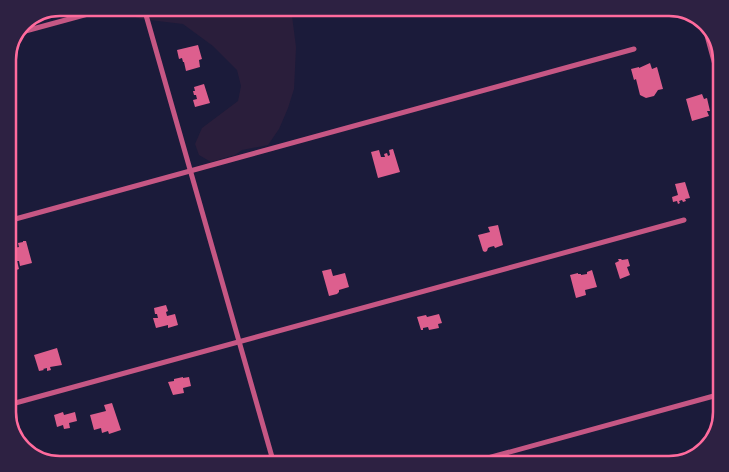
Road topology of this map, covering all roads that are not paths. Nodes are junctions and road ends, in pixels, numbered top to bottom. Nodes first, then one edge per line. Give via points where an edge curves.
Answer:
1 (81, 16) edge
2 (146, 16) edge
3 (28, 30) edge
4 (634, 49) dead end
5 (190, 170) junction
6 (16, 219) edge
7 (684, 220) dead end
8 (238, 342) junction
9 (713, 396) edge
10 (16, 403) edge
11 (272, 456) edge
12 (495, 456) edge

1 - 3 street
2 - 5 street
4 - 5 street
5 - 6 street
5 - 8 street
7 - 8 street
8 - 10 street
8 - 11 street
9 - 12 street

